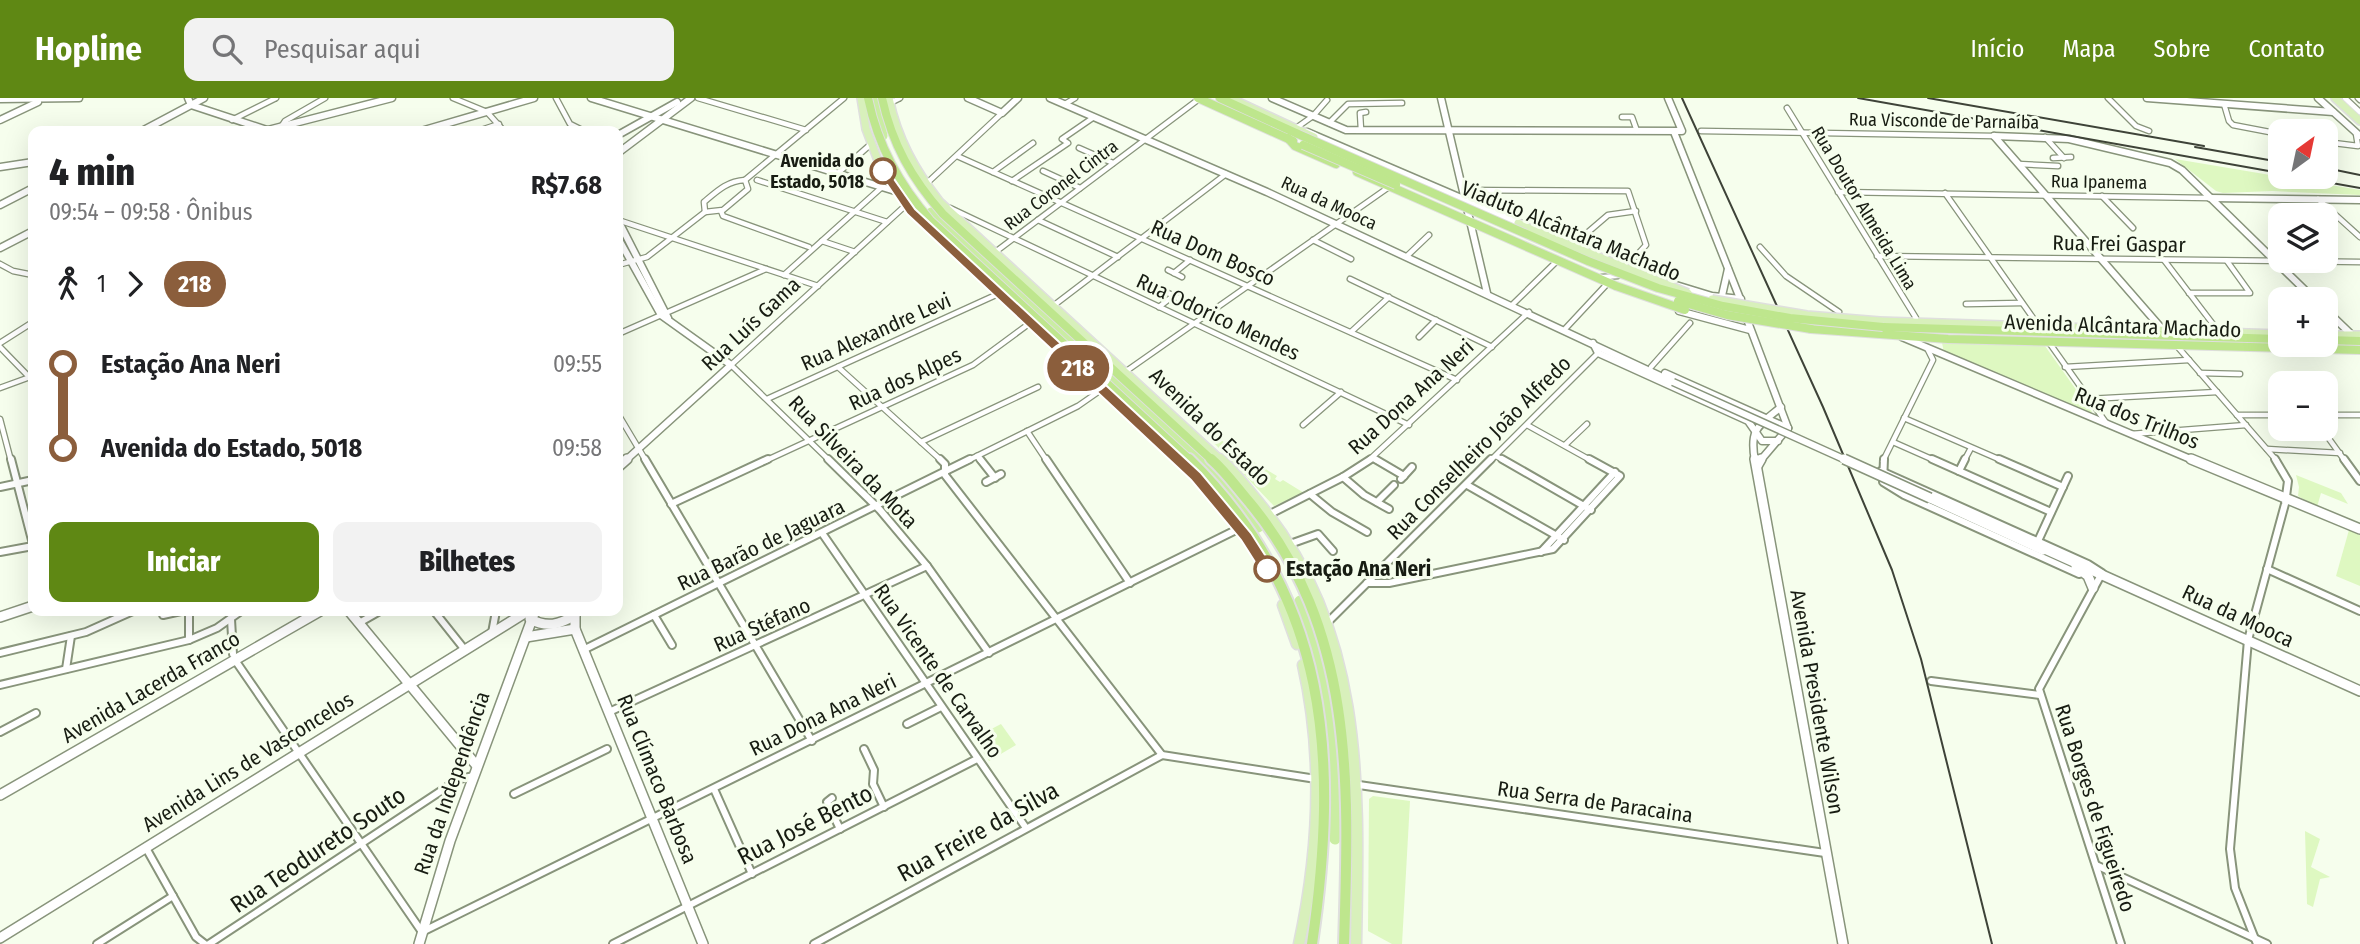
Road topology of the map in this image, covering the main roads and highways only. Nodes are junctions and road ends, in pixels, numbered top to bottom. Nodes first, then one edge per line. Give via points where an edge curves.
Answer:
1 (861, 98) edge
2 (869, 98) edge
3 (1198, 98) edge
4 (1220, 98) edge
5 (1230, 98) edge
6 (2342, 98) edge
7 (887, 100) edge
8 (2360, 114) edge
9 (1258, 125) junction
10 (1278, 125) junction
11 (1297, 130) junction
12 (1288, 138) junction
13 (1518, 223) road end
14 (1690, 294) junction
15 (1975, 324) joint
16 (1883, 328) junction
17 (2041, 328) junction
18 (1811, 329) junction
19 (2166, 333) junction
20 (2268, 335) edge
21 (2268, 336) edge
22 (2338, 337) edge
23 (2338, 340) edge
24 (2358, 341) edge
25 (1299, 944) edge
26 (1312, 944) edge
27 (1344, 944) edge
28 (1356, 944) edge

1 - 25 main road via 871,144 906,205 1196,476 1267,569 1296,638 1312,706 1316,779 1312,874
2 - 26 highway, Avenida do Estado via 881,151 910,198 1205,476 1237,512 1276,573 1310,656 1323,733 1323,866
3 - 9 highway
4 - 10 highway
5 - 11 main road
6 - 8 main road
7 - 27 highway, Avenida do Estado via 894,146 930,201 1220,467 1259,510 1286,551 1318,620 1333,668 1345,736
7 - 28 main road, Avenida do Estado via 904,151 943,205 1231,469 1290,544 1328,622 1349,690 1359,785
9 - 10 highway
9 - 12 highway
10 - 11 highway
11 - 14 main road, Viaduto Alcântara Machado, bridge via 1604,264
11 - 16 highway, Viaduto Alcântara Machado, bridge via 1588,261 1674,294 1790,318
12 - 18 highway, Viaduto Alcântara Machado, bridge via 1639,288 1727,315
12 - 18 highway, bridge via 1298,147 1611,285 1741,324
13 - 14 main road, bridge
14 - 16 main road, Viaduto Alcântara Machado, bridge
15 - 16 main road, Avenida Alcântara Machado via 1914,323
15 - 17 highway
16 - 17 highway, Avenida Alcântara Machado
16 - 18 highway, Viaduto Alcântara Machado
16 - 24 highway, Avenida Alcântara Machado via 1902,337 2177,346
17 - 19 highway, Avenida Alcântara Machado
19 - 20 main road, Avenida Alcântara Machado
19 - 21 highway, Avenida Alcântara Machado
22 - 24 main road
23 - 24 highway

